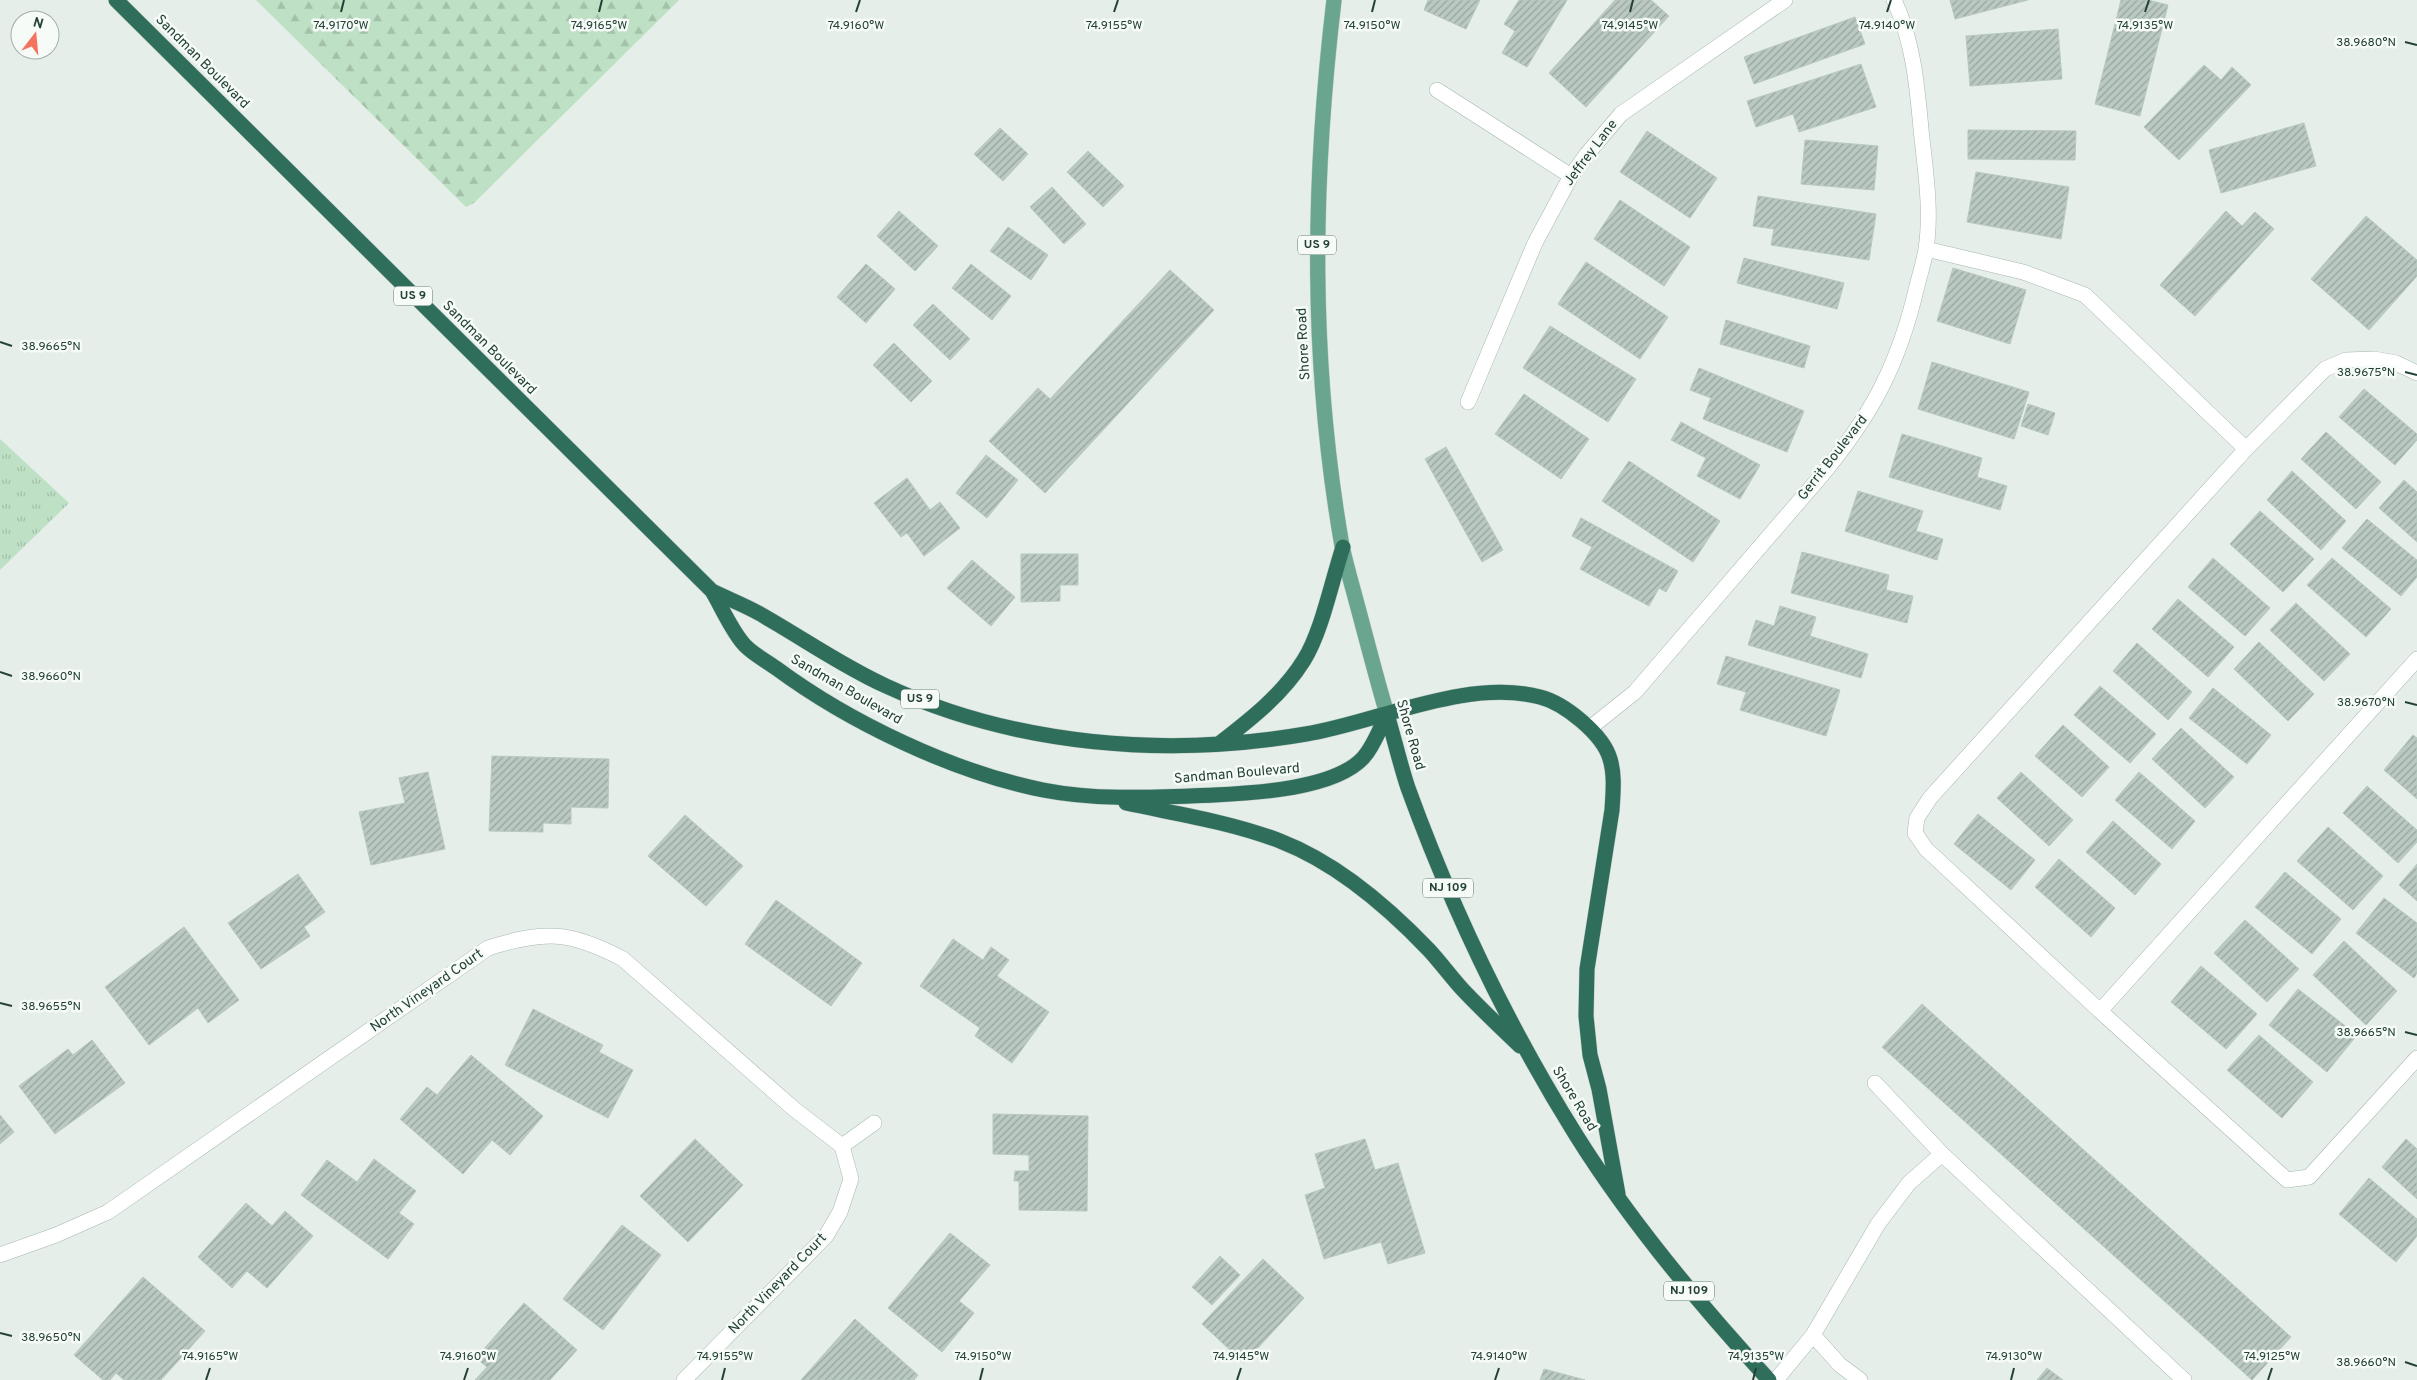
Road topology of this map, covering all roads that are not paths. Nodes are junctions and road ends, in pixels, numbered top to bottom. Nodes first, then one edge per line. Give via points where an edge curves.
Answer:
1 (116, 0) edge
2 (1334, 0) edge
3 (1785, 0) edge
4 (1894, 0) edge
5 (1437, 90) dead end
6 (1571, 176) junction
7 (1926, 249) junction
8 (2417, 373) edge
9 (1468, 402) dead end
10 (2246, 449) junction
11 (1343, 547) junction
12 (712, 591) junction
13 (2417, 659) edge
14 (1387, 714) junction
15 (1590, 728) junction
16 (1220, 744) junction
17 (1095, 796) junction
18 (2100, 1011) junction
19 (1529, 1055) junction
20 (2417, 1058) edge
21 (1875, 1083) dead end
22 (874, 1123) dead end
23 (842, 1146) junction
24 (1942, 1154) junction
25 (1618, 1194) junction
26 (0, 1255) edge
27 (1813, 1335) junction
28 (684, 1380) edge
29 (1769, 1380) edge
30 (1776, 1380) edge
31 (1860, 1380) edge
32 (2184, 1380) edge

1 - 12 highway, Sandman Boulevard / US 9
2 - 11 main road, Shore Road / US 9 via 1317,198 1317,270 1324,418
3 - 6 street, Jeffrey Lane via 1621,114
4 - 7 street, Gerrit Boulevard via 1905,24 1916,81 1927,211
5 - 6 street
6 - 9 street, Jeffrey Lane via 1535,243
7 - 10 street via 2023,272 2085,295
7 - 15 street, Gerrit Boulevard via 1908,328 1892,368 1872,408 1848,444 1635,692
8 - 10 street via 2396,362 2374,359 2346,360 2325,369
10 - 18 street via 1930,798 1917,818 1915,833 1926,849
11 - 14 main road, Shore Road / US 9
11 - 16 highway, US 9 via 1305,659 1281,691
12 - 16 highway, Sandman Boulevard / US 9 via 765,616 818,651 887,686 989,722 1088,742 1184,746
12 - 17 highway, Sandman Boulevard / US 9 via 742,643 800,685 896,739 998,778 1044,790
13 - 18 street
14 - 15 highway via 1443,699 1518,692 1551,702
14 - 16 highway, Sandman Boulevard via 1307,734
14 - 17 highway, Sandman Boulevard / US 9 via 1362,759 1351,768 1310,783 1223,794
14 - 19 highway, Shore Road / NJ 109 via 1408,787 1454,902
15 - 25 highway via 1610,757 1613,784 1612,810 1587,969 1586,1016 1590,1055
17 - 19 highway via 1237,828 1281,842 1322,863 1396,917
18 - 20 street via 2287,1180 2309,1177
19 - 25 highway, Shore Road / NJ 109 via 1577,1137
21 - 24 street
22 - 23 street
23 - 26 street, North Vineyard Court via 794,1109 623,959 592,943 558,936 523,937 488,948 108,1212
23 - 28 street, North Vineyard Court via 851,1179 840,1212 826,1236
24 - 27 street via 1909,1183 1878,1224
24 - 32 street
25 - 29 highway, Shore Road / NJ 109 via 1690,1292
27 - 30 street
27 - 31 street via 1840,1365

